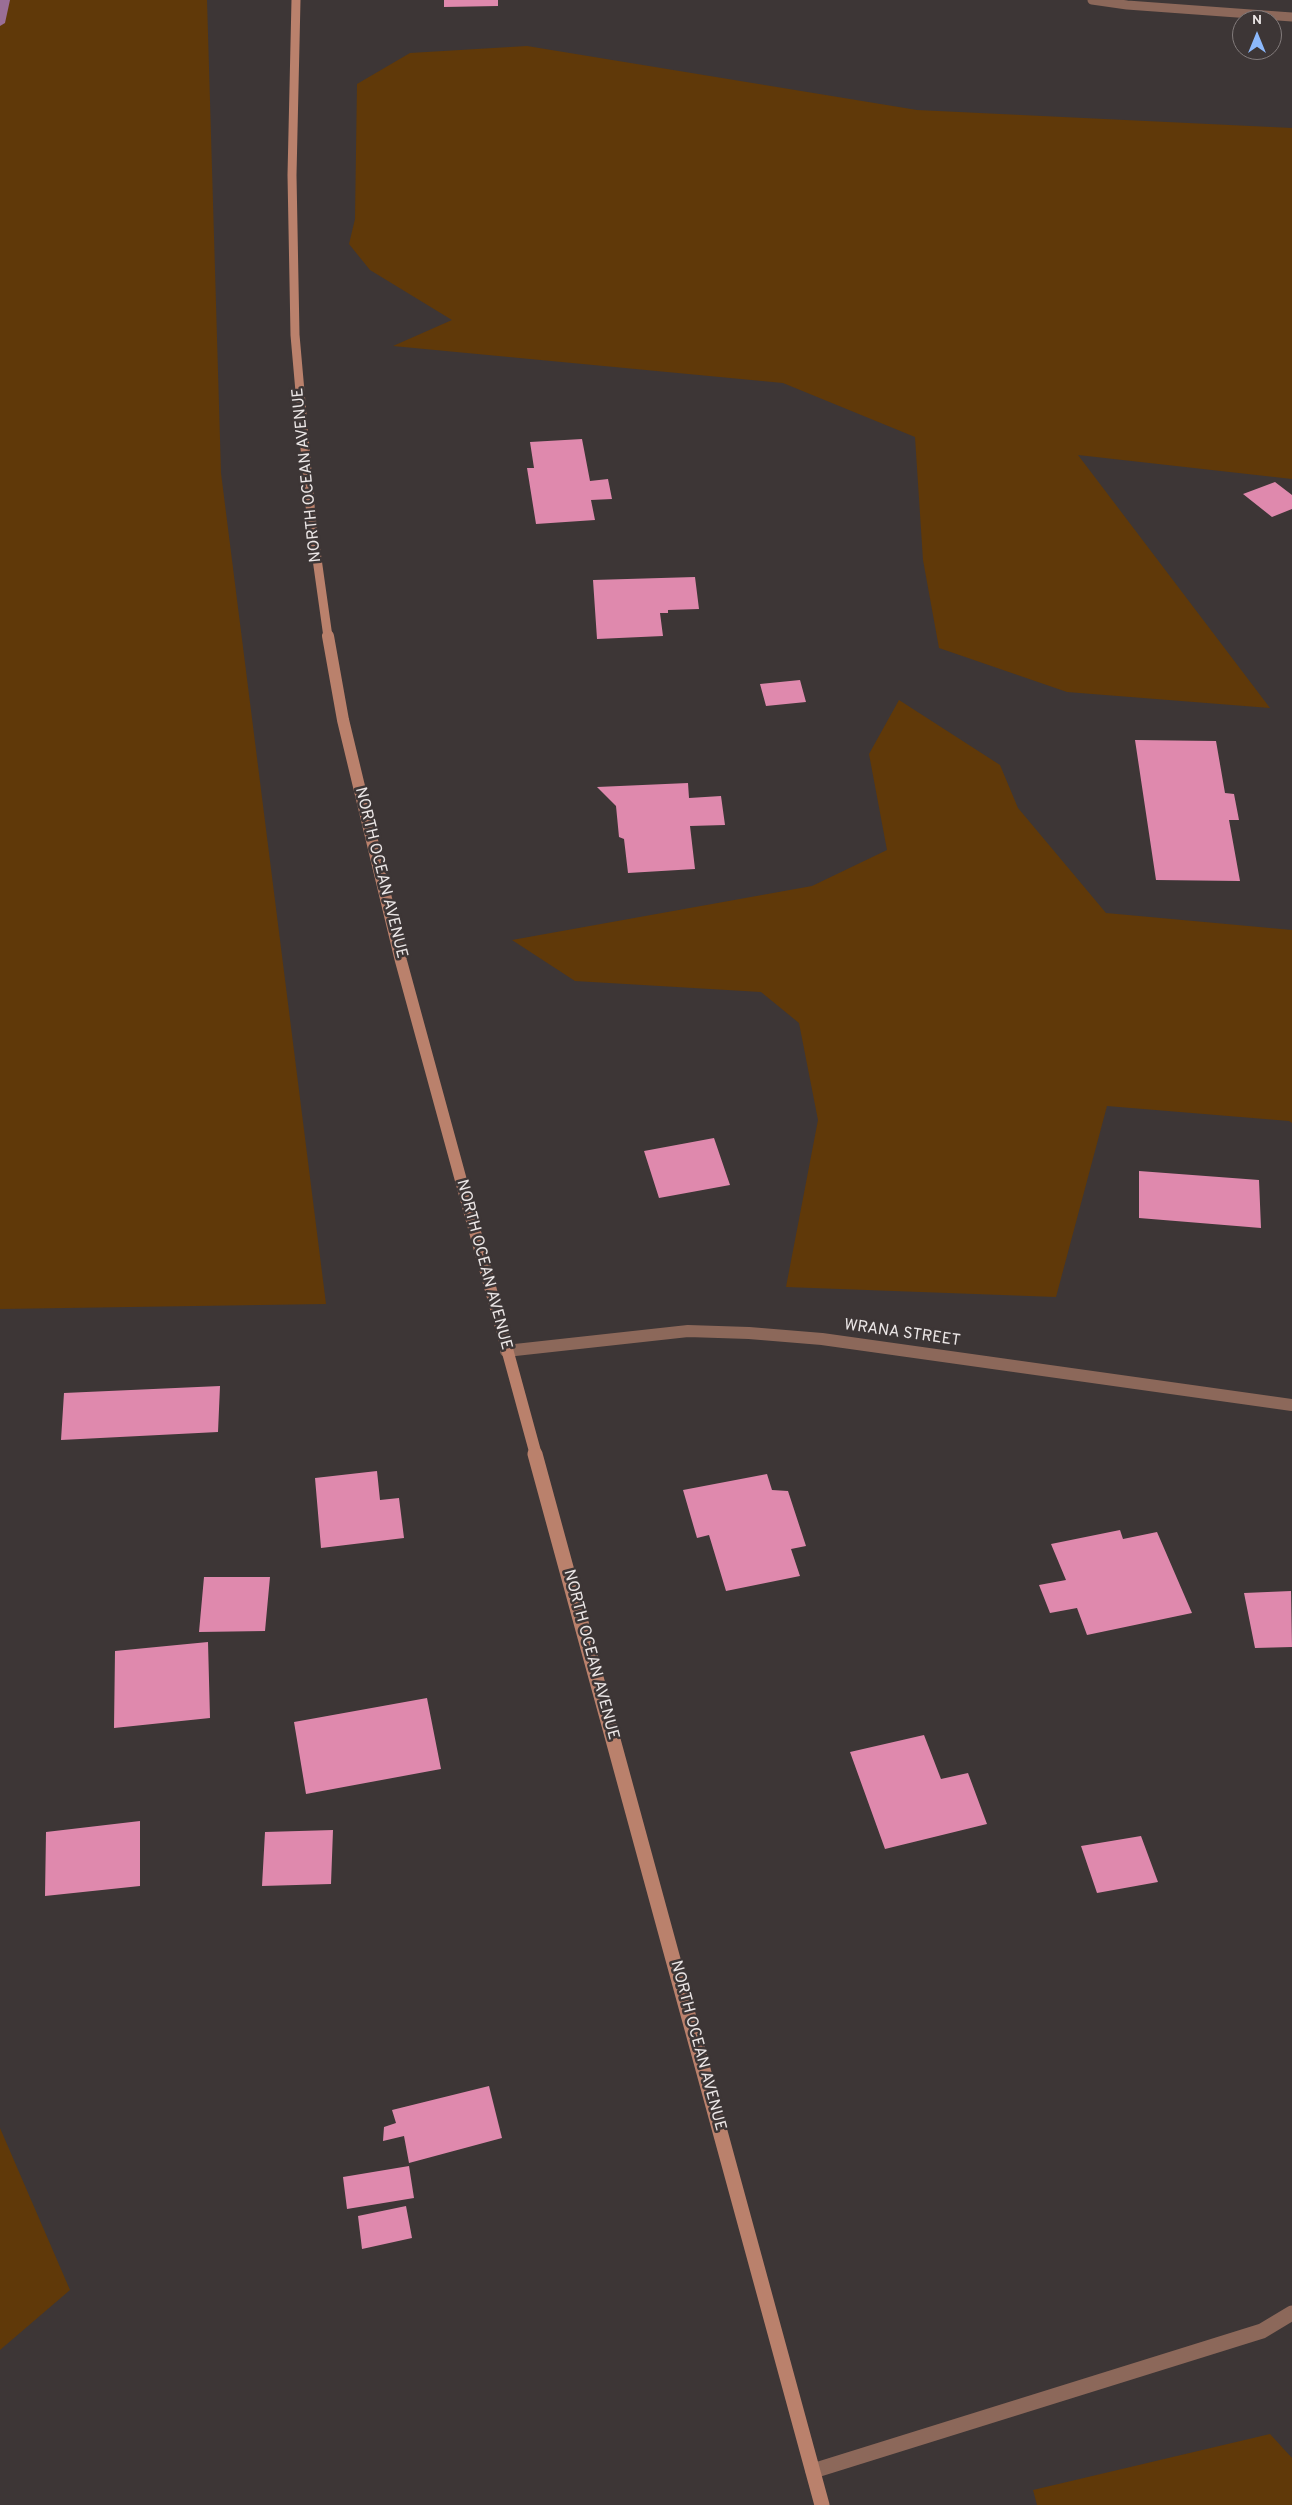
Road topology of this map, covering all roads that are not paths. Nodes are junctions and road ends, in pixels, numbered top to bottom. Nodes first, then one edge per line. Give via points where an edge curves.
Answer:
1 (296, 0) edge
2 (1092, 0) edge
3 (1292, 17) edge
4 (506, 1351) junction
5 (1292, 1405) edge
6 (1292, 2313) edge
7 (813, 2471) junction
8 (822, 2505) edge

1 - 4 main road, NORTH OCEAN AVENUE via 292,174 295,335 311,516 324,615 343,720 369,833
2 - 3 street
4 - 5 street, WRANA STREET via 688,1331 749,1333 822,1339
4 - 7 main road, NORTH OCEAN AVENUE
6 - 7 street via 1262,2331
7 - 8 main road, NORTH OCEAN AVENUE

